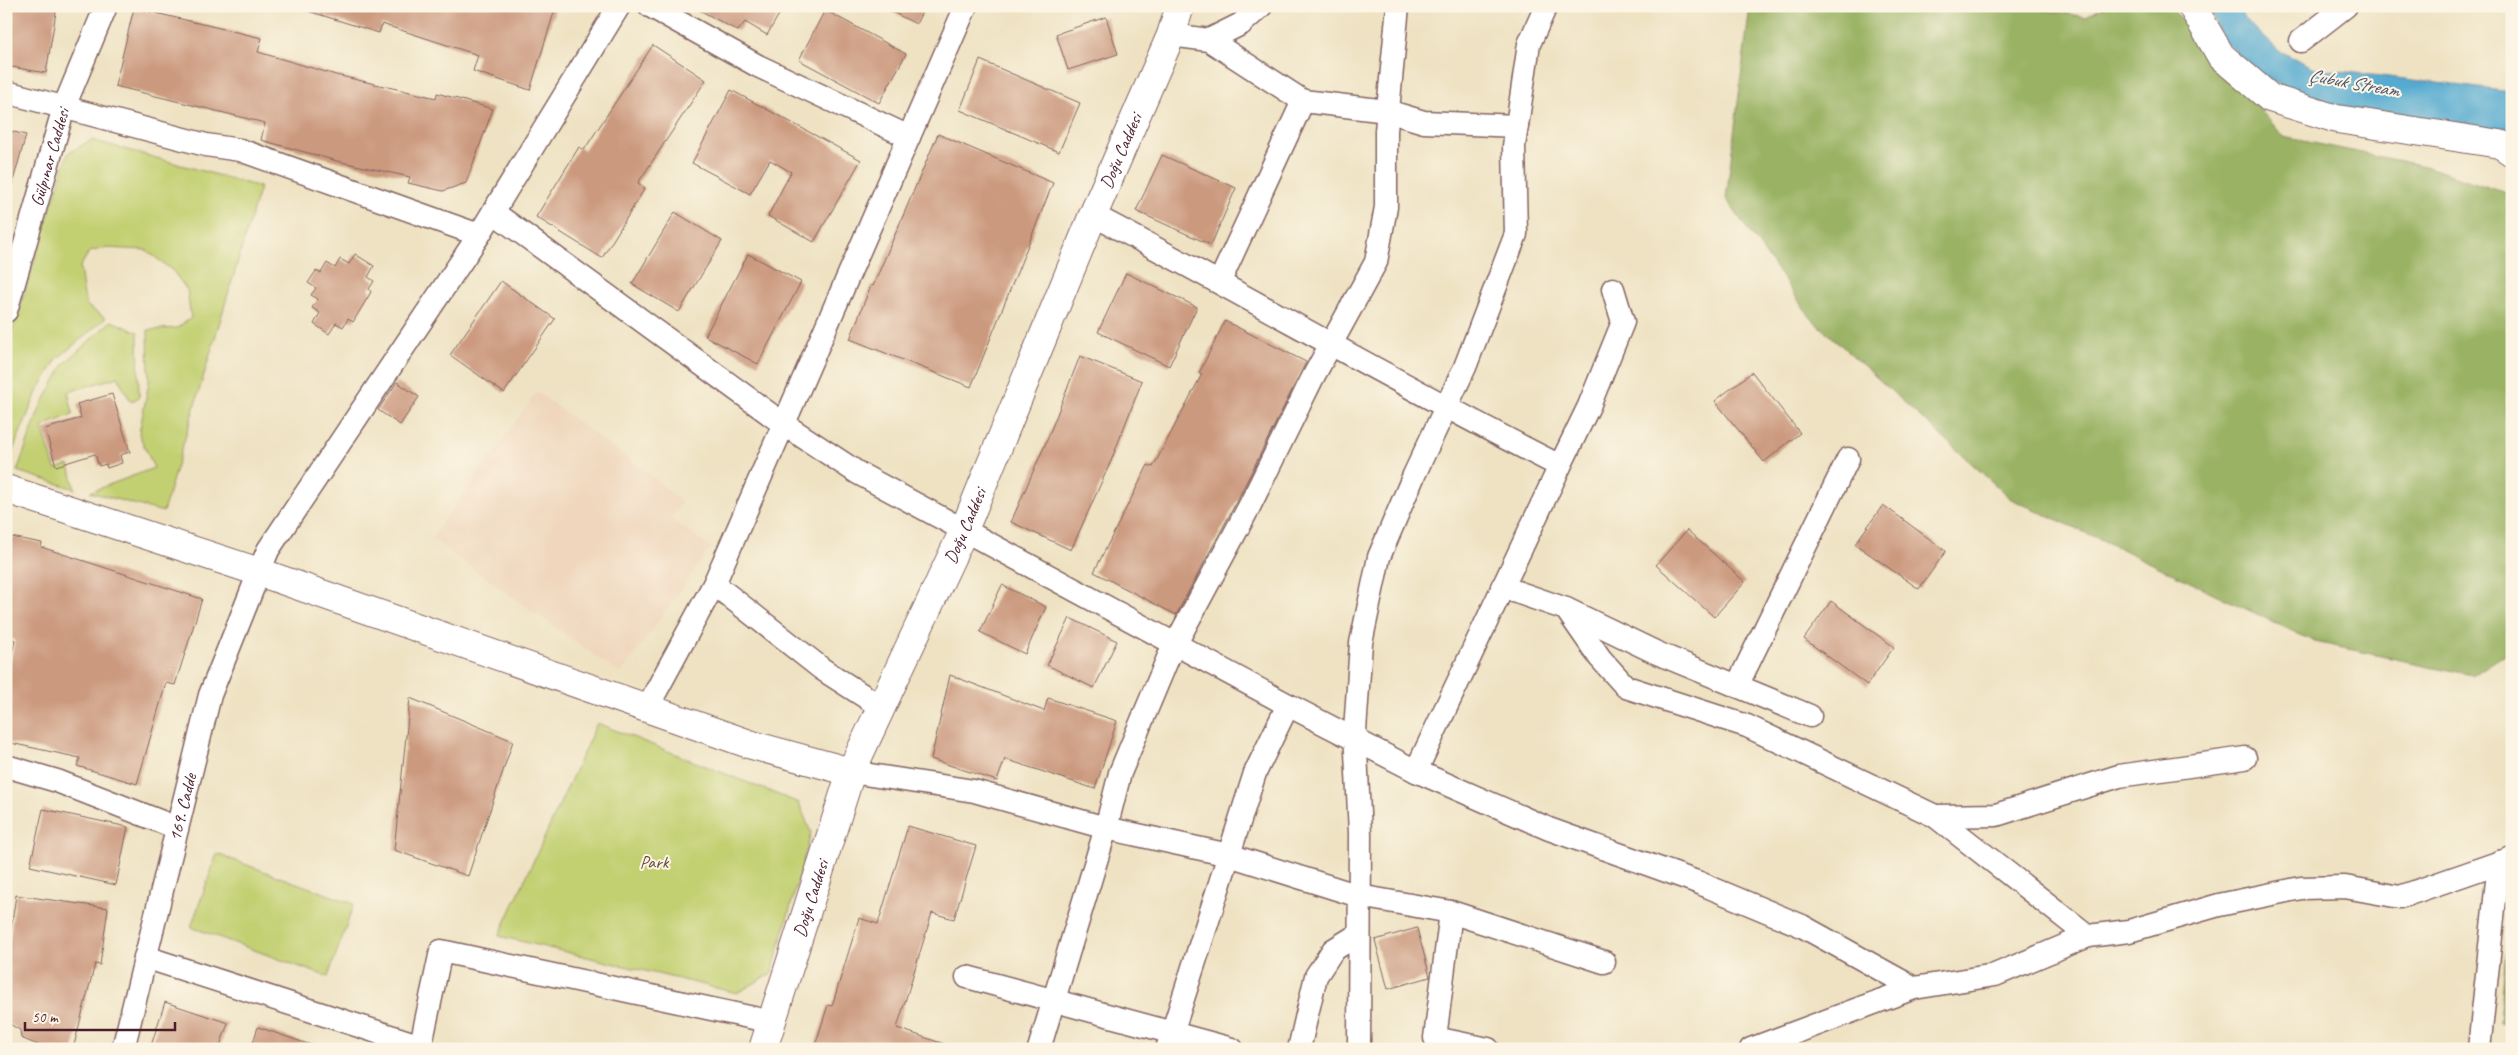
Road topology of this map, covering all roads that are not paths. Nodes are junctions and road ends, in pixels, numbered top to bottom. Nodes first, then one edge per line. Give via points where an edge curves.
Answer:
1 (106, 6) edge
2 (619, 6) edge
3 (650, 6) edge
4 (966, 6) edge
5 (1180, 6) edge
6 (1261, 6) edge
7 (1398, 6) edge
8 (1546, 6) edge
9 (2192, 6) edge
10 (2346, 6) edge
11 (1172, 35) junction
12 (1209, 40) junction
13 (2301, 41) dead end
14 (6, 92) edge
15 (1303, 101) junction
16 (64, 107) junction
17 (1387, 111) junction
18 (1517, 126) junction
19 (909, 137) junction
20 (2512, 152) edge
21 (493, 212) junction
22 (1093, 216) junction
23 (479, 235) junction
24 (1220, 281) junction
25 (1613, 289) dead end
26 (6, 311) edge
27 (1332, 343) junction
28 (1446, 408) junction
29 (782, 423) junction
30 (1848, 459) dead end
31 (1560, 466) junction
32 (6, 489) edge
33 (964, 530) junction
34 (259, 572) junction
35 (714, 584) junction
36 (1502, 587) junction
37 (1566, 609) junction
38 (1175, 644) junction
39 (1737, 686) junction
40 (1288, 705) junction
41 (881, 707) junction
42 (647, 708) junction
43 (1810, 716) dead end
44 (1356, 741) junction
45 (2245, 758) dead end
46 (6, 766) edge
47 (851, 772) junction
48 (1416, 772) junction
49 (1935, 816) junction
50 (177, 828) junction
51 (1106, 828) junction
52 (1229, 856) junction
53 (2505, 860) edge
54 (1359, 896) junction
55 (1451, 912) junction
56 (1359, 934) junction
57 (2088, 936) junction
58 (145, 957) junction
59 (1604, 962) dead end
60 (968, 977) dead end
61 (1914, 988) junction
62 (1054, 1000) junction
63 (772, 1022) junction
64 (1169, 1040) edge
65 (421, 1048) edge
66 (123, 1049) edge
67 (763, 1049) edge
68 (1039, 1049) edge
69 (1232, 1049) edge
70 (1299, 1049) edge
71 (1359, 1049) edge
72 (1488, 1049) edge
73 (1751, 1049) edge
74 (2479, 1049) edge

1 - 16 street, Gülpınar Caddesi
2 - 21 street, 169. Cadde
3 - 19 street via 758,66
4 - 19 street
5 - 11 street, Doğu Caddesi
6 - 12 street via 1241,24
7 - 17 street
8 - 18 street via 1529,44
9 - 20 street via 2221,56 2270,98 2337,119 2500,144
10 - 13 street
11 - 12 street
11 - 22 street, Doğu Caddesi
12 - 15 street
14 - 16 street
15 - 17 street
15 - 24 street
16 - 23 street via 206,145 240,150
16 - 26 street, Gülpınar Caddesi
17 - 18 street via 1424,122
17 - 27 street via 1386,207 1376,262
18 - 28 street via 1514,146 1516,234
19 - 29 street
21 - 23 street, 169. Cadde
21 - 29 street
22 - 24 street
22 - 33 street, Doğu Caddesi
23 - 34 street, 169. Cadde via 268,550
24 - 27 street
25 - 31 street via 1623,322 1589,406
27 - 28 street
27 - 38 street
28 - 31 street
28 - 44 street via 1379,557 1361,643
29 - 33 street via 858,473
29 - 35 street
30 - 39 street
31 - 36 street
32 - 34 street
33 - 38 street
33 - 41 street, Doğu Caddesi
34 - 42 street
34 - 50 street, 169. Cadde via 210,695
35 - 41 street via 822,669
35 - 42 street
36 - 37 street
36 - 48 street
37 - 39 street via 1657,653
37 - 49 street via 1600,658 1626,687 1747,726
38 - 40 street
38 - 51 street via 1120,773
39 - 43 street
40 - 44 street
40 - 52 street via 1255,773
41 - 47 street, Doğu Caddesi
42 - 47 street via 752,746
44 - 48 street
44 - 54 street
45 - 49 street via 2119,776 1996,816
46 - 50 street via 57,781
47 - 51 street via 974,791
47 - 63 street, Doğu Caddesi
48 - 61 street via 1549,829 1697,882 1802,926
49 - 57 street
50 - 58 street, 169. Cadde
51 - 52 street
51 - 62 street
52 - 54 street
52 - 64 street
53 - 57 street via 2400,897 2345,887 2301,888 2219,905 2128,931
53 - 74 street
54 - 55 street
54 - 56 street
55 - 59 street
55 - 72 street via 1435,1038
56 - 70 street via 1333,950 1316,976
56 - 71 street
57 - 61 street via 1995,975
58 - 65 street
58 - 66 street, 169. Cadde
60 - 62 street
61 - 73 street
62 - 64 street
62 - 68 street
63 - 65 street via 441,951
63 - 67 street, Doğu Caddesi
64 - 69 street

